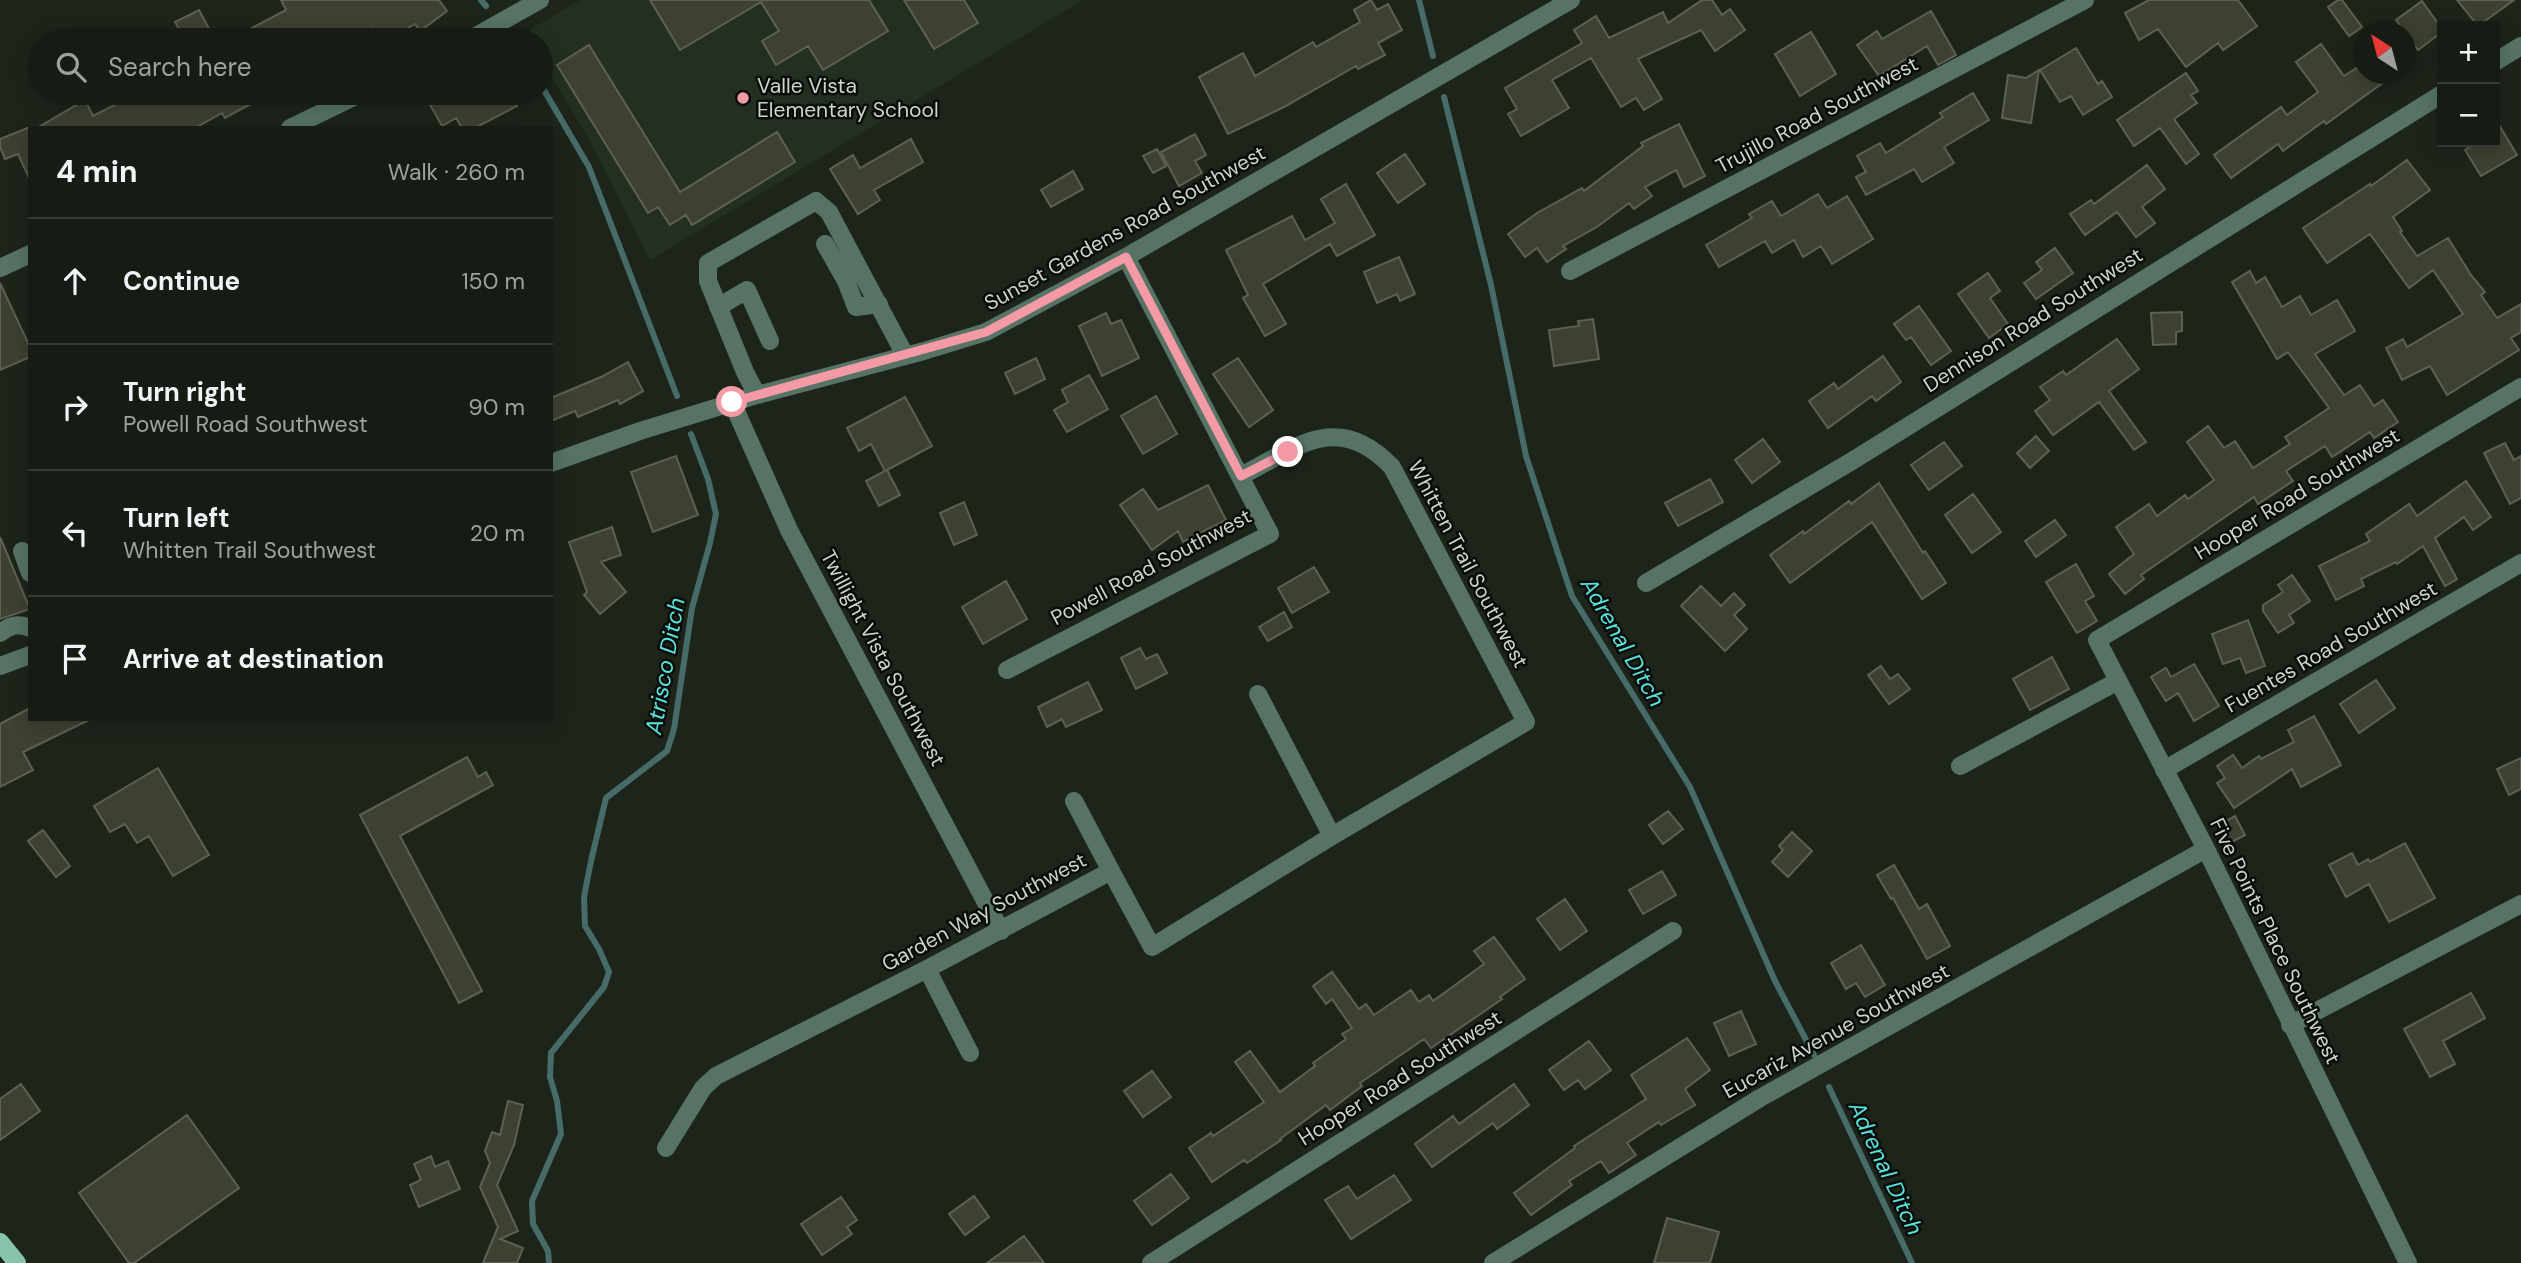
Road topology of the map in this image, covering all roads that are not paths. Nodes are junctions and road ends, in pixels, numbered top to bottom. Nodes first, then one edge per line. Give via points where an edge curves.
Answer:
1 (540, 0) edge
2 (1571, 0) edge
3 (2085, 0) edge
4 (491, 28) edge
5 (2521, 46) edge
6 (2500, 59) edge
7 (2437, 97) edge
8 (337, 105) edge
9 (294, 126) edge
10 (825, 244) dead end
11 (28, 255) edge
12 (1126, 257) junction
13 (0, 268) edge
14 (1570, 271) dead end
15 (879, 304) junction
16 (718, 307) junction
17 (770, 341) dead end
18 (905, 355) junction
19 (2521, 387) edge
20 (757, 395) junction
21 (727, 404) junction
22 (553, 462) edge
23 (1241, 476) junction
24 (22, 551) dead end
25 (2521, 563) edge
26 (28, 568) edge
27 (1646, 583) dead end
28 (28, 627) edge
29 (0, 633) edge
30 (2097, 640) joint
31 (28, 656) edge
32 (1, 663) edge
33 (1007, 670) dead end
34 (2118, 681) junction
35 (1258, 694) dead end
36 (1526, 722) joint
37 (1960, 766) dead end
38 (2164, 770) junction
39 (1074, 801) dead end
40 (1332, 836) junction
41 (2206, 849) junction
42 (1111, 871) junction
43 (2521, 904) edge
44 (1001, 930) junction
45 (1673, 931) dead end
46 (927, 969) junction
47 (2290, 1025) junction
48 (970, 1053) dead end
49 (666, 1149) dead end
50 (0, 1242) edge
51 (17, 1263) edge
52 (1152, 1263) edge
53 (1493, 1263) edge
54 (2408, 1263) edge

1 - 4 street
2 - 12 street, Sunset Gardens Road Southwest
3 - 14 street, Trujillo Road Southwest
5 - 6 street
7 - 27 street, Dennison Road Southwest via 1852,461
8 - 9 street
10 - 15 street via 856,307
11 - 13 street
12 - 18 street, Sunset Gardens Road Southwest via 986,332
12 - 23 street, Powell Road Southwest
15 - 16 street via 830,212 816,201 708,263 708,281
15 - 18 street
16 - 17 street via 747,290
16 - 20 street
18 - 20 street, Sunset Gardens Road Southwest
19 - 30 street, Hooper Road Southwest
20 - 21 street, Sunset Gardens Road Southwest
21 - 22 street, Sunset Gardens Road Southwest
21 - 44 street, Twillight Vista Southwest
23 - 33 street, Powell Road Southwest via 1270,534
23 - 36 street, Whitten Trail Southwest via 1312,440 1335,436 1375,449 1392,467
24 - 26 street
25 - 38 street, Fuentes Road Southwest
28 - 29 street via 9,626
30 - 34 street, Five Points Place Southwest
31 - 32 street
34 - 37 street
34 - 38 street, Five Points Place Southwest
35 - 40 street
36 - 40 street, Garden Way Southwest
38 - 41 street, Five Points Place Southwest
39 - 42 street
40 - 42 street, Garden Way Southwest via 1152,947
41 - 47 street, Five Points Place Southwest
41 - 53 street, Eucariz Avenue Southwest via 1760,1098
42 - 44 street, Garden Way Southwest
43 - 47 street
44 - 46 street, Garden Way Southwest
45 - 52 street, Hooper Road Southwest
46 - 48 street
46 - 49 street, Garden Way Southwest via 716,1076 703,1088
47 - 54 street, Five Points Place Southwest
50 - 51 main road

